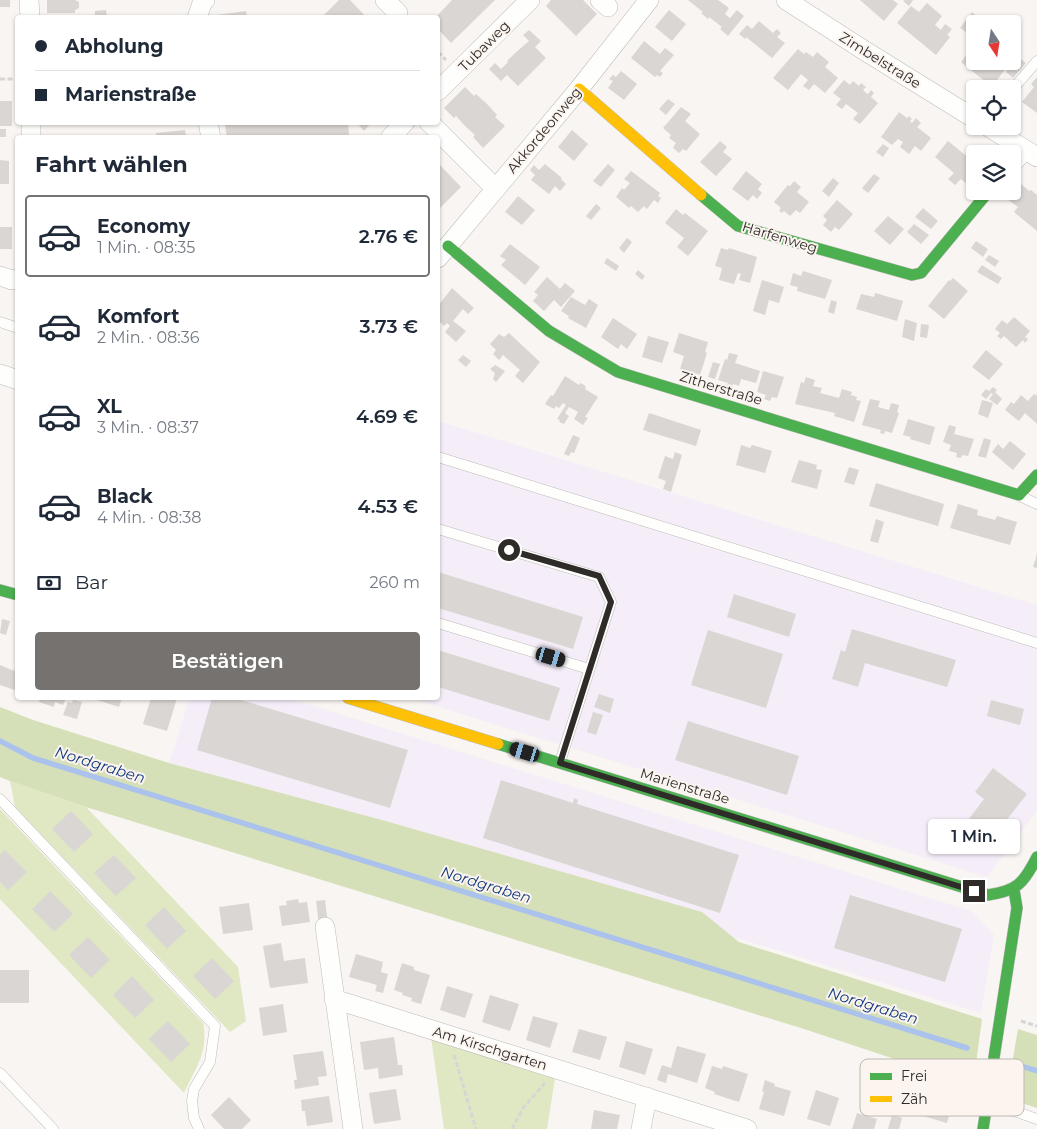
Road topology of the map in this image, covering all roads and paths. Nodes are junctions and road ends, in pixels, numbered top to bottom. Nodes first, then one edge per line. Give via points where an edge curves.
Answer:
1 (29, 0) edge
2 (205, 0) edge
3 (530, 0) edge
4 (649, 0) edge
5 (786, 0) edge
6 (30, 15) edge
7 (199, 15) edge
8 (1037, 61) edge
9 (0, 79) edge
10 (15, 79) edge
11 (1021, 80) edge
12 (440, 89) edge
13 (578, 89) junction
14 (966, 114) edge
15 (403, 125) edge
16 (431, 125) edge
17 (393, 135) edge
18 (998, 135) edge
19 (1025, 157) edge
20 (496, 189) junction
21 (982, 200) edge
22 (442, 252) edge
23 (0, 276) edge
24 (15, 280) edge
25 (0, 322) edge
26 (15, 327) edge
27 (0, 374) edge
28 (15, 379) edge
29 (440, 458) edge
30 (1037, 475) edge
31 (1019, 495) junction
32 (1037, 504) edge
33 (440, 530) edge
34 (0, 590) edge
35 (15, 594) edge
36 (440, 625) edge
37 (1037, 643) edge
38 (589, 669) junction
39 (355, 700) edge
40 (560, 763) junction
41 (0, 800) edge
42 (1037, 856) edge
43 (1014, 890) junction
44 (325, 926) dead end
45 (334, 999) junction
46 (449, 1035) junction
47 (994, 1059) edge
48 (556, 1069) junction
49 (0, 1073) edge
50 (647, 1097) junction
51 (1024, 1115) edge
52 (984, 1116) edge
53 (1037, 1119) edge
54 (53, 1129) edge
55 (199, 1129) edge
56 (353, 1129) edge
57 (476, 1129) edge
58 (512, 1129) edge
59 (641, 1129) edge
60 (747, 1129) edge
61 (982, 1129) edge

1 - 6 street
2 - 7 street
3 - 12 street, Tubaweg
4 - 13 street, Akkordeonweg
5 - 14 street, Zimbelstraße
8 - 11 lane
9 - 10 path
13 - 20 street, Akkordeonweg
13 - 21 street, Harfenweg via 738,226 912,275 921,273
15 - 17 street
16 - 20 street
18 - 19 street
20 - 22 street, Akkordeonweg
22 - 31 street, Zitherstraße via 549,331 618,372
23 - 24 street
25 - 26 lane
27 - 28 street
29 - 37 lane
30 - 31 street
31 - 32 lane
33 - 38 lane via 599,576 611,602
34 - 35 street
36 - 38 lane
38 - 40 lane
39 - 40 street, Marienstraße
40 - 43 street, Marienstraße via 988,895
41 - 55 lane via 215,1026 210,1062 194,1089 192,1101
42 - 43 street via 1023,882
43 - 47 street via 1017,908
44 - 45 street
45 - 46 street, Am Kirschgarten
45 - 56 street
46 - 48 street, Am Kirschgarten
46 - 57 path
48 - 50 street, Am Kirschgarten
48 - 58 path via 523,1108
49 - 54 lane
50 - 59 street
50 - 60 street, Am Kirschgarten
51 - 53 lane
52 - 61 street

